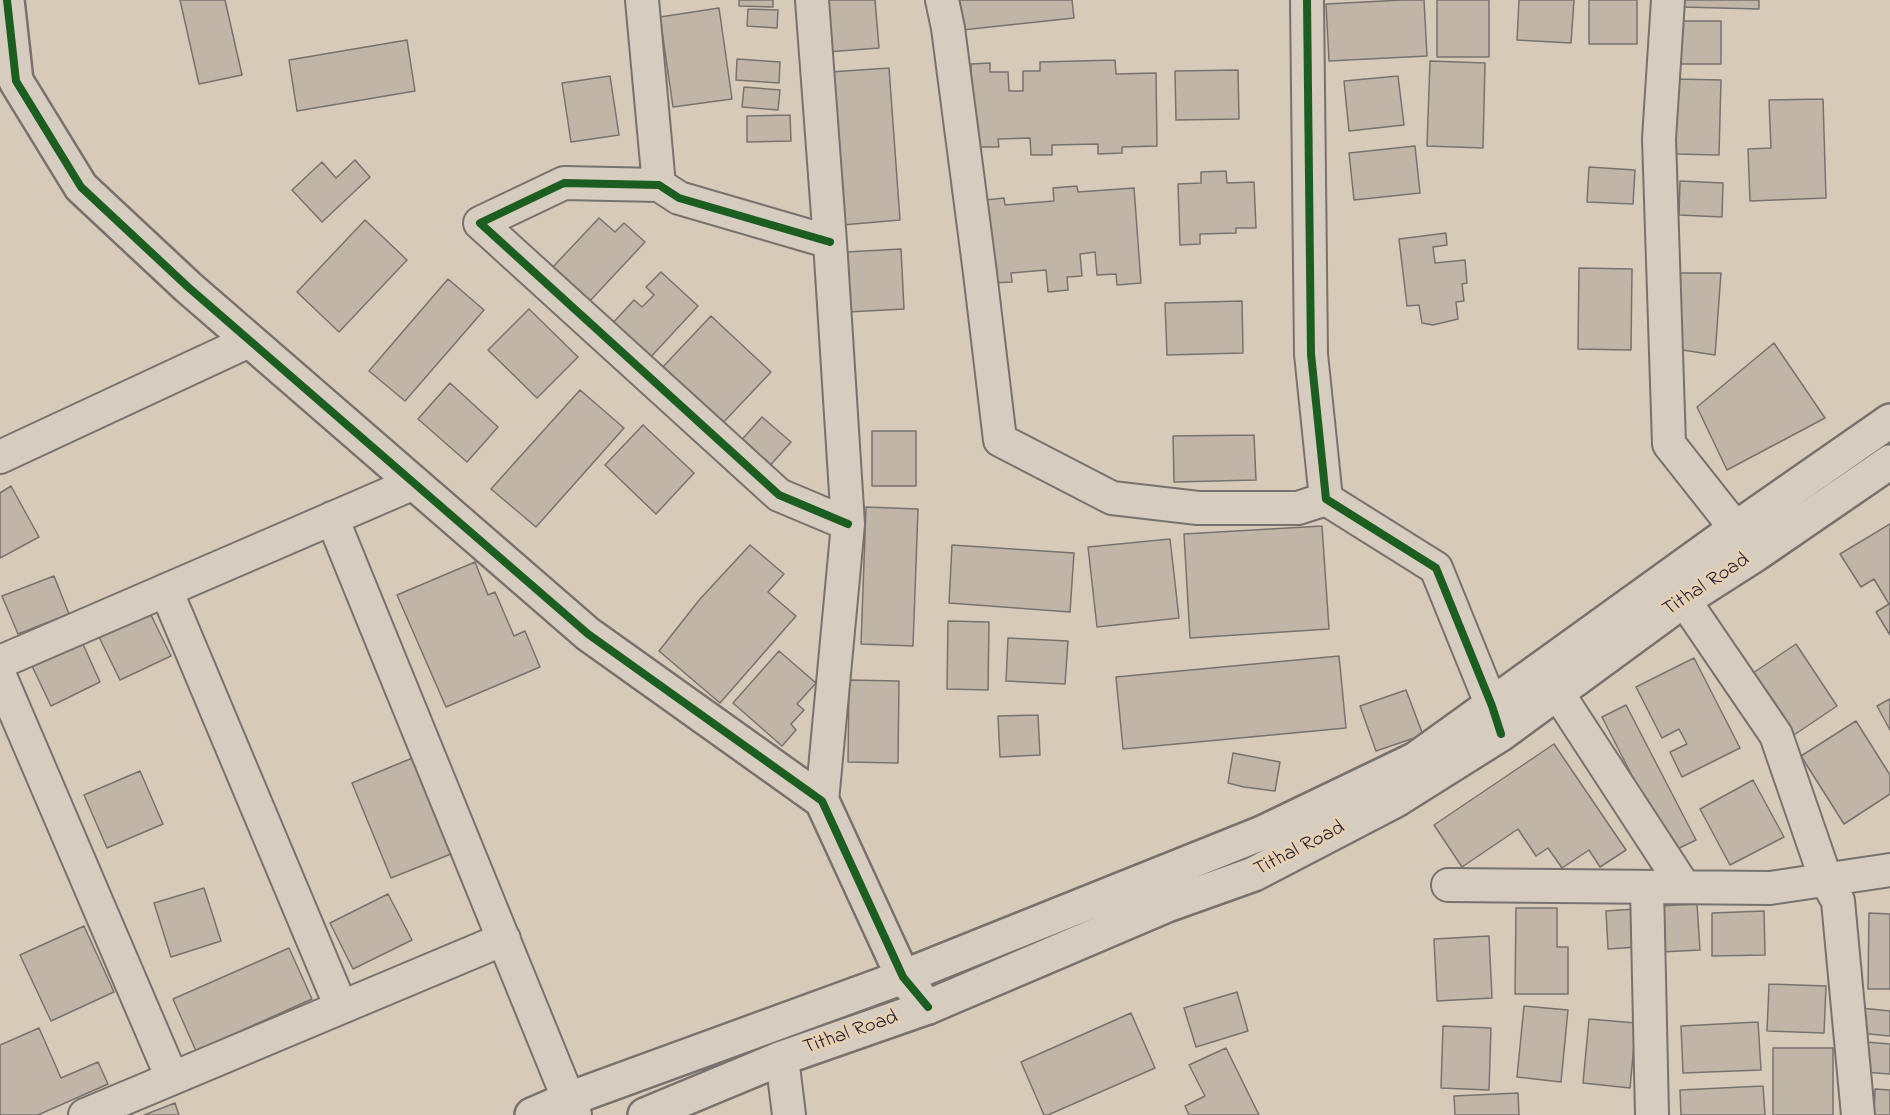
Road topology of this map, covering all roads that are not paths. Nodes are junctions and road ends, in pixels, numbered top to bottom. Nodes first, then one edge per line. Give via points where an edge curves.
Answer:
1 (7, 0) edge
2 (642, 0) edge
3 (812, 0) edge
4 (942, 0) edge
5 (1308, 0) edge
6 (1668, 0) edge
7 (659, 185) junction
8 (830, 242) junction
9 (249, 341) junction
10 (1890, 421) edge
11 (0, 458) edge
12 (1890, 462) edge
13 (414, 483) junction
14 (1326, 499) junction
15 (332, 518) junction
16 (848, 524) junction
17 (1735, 528) junction
18 (1756, 554) junction
19 (166, 590) junction
20 (1684, 600) junction
21 (0, 662) edge
22 (0, 676) edge
23 (1557, 692) junction
24 (1496, 720) junction
25 (822, 801) junction
26 (1890, 870) edge
27 (1826, 880) junction
28 (1448, 885) dead end
29 (1647, 886) junction
30 (1684, 887) junction
31 (504, 939) junction
32 (903, 977) junction
33 (341, 1007) junction
34 (928, 1007) junction
35 (782, 1058) junction
36 (172, 1078) junction
37 (572, 1107) edge
38 (85, 1115) edge
39 (532, 1115) edge
40 (645, 1115) edge
41 (789, 1115) edge
42 (1652, 1115) edge
43 (1858, 1115) edge

1 - 9 main road via 16,81 81,187
2 - 7 street
3 - 8 street
4 - 14 street via 1000,440 1112,498 1198,508 1298,508
5 - 14 street via 1311,354
6 - 17 street via 1659,139 1669,444
7 - 8 street via 679,198
7 - 16 street via 564,183 480,223 779,495
8 - 16 street
9 - 11 street
9 - 13 main road
10 - 17 main road
12 - 18 main road, Tithal Road
13 - 15 street
13 - 25 main road via 588,634
14 - 24 street via 1436,567
15 - 19 street
15 - 31 street
16 - 25 street
17 - 18 street
17 - 24 main road
18 - 20 main road, Tithal Road
19 - 21 street
19 - 33 street
20 - 23 main road, Tithal Road
20 - 27 street via 1776,735
22 - 36 street
23 - 24 main road, Tithal Road
23 - 30 street
24 - 32 main road via 1262,833
24 - 34 main road, Tithal Road via 1396,800 1254,874 1167,905
25 - 32 main road
26 - 27 street
27 - 30 street via 1770,888
27 - 43 street via 1838,901
28 - 29 street
29 - 30 street
29 - 42 street
31 - 33 street
31 - 37 street
32 - 34 main road
32 - 37 main road
33 - 36 street
34 - 35 main road, Tithal Road
35 - 40 main road, Tithal Road
35 - 41 street
36 - 38 street
37 - 39 main road

